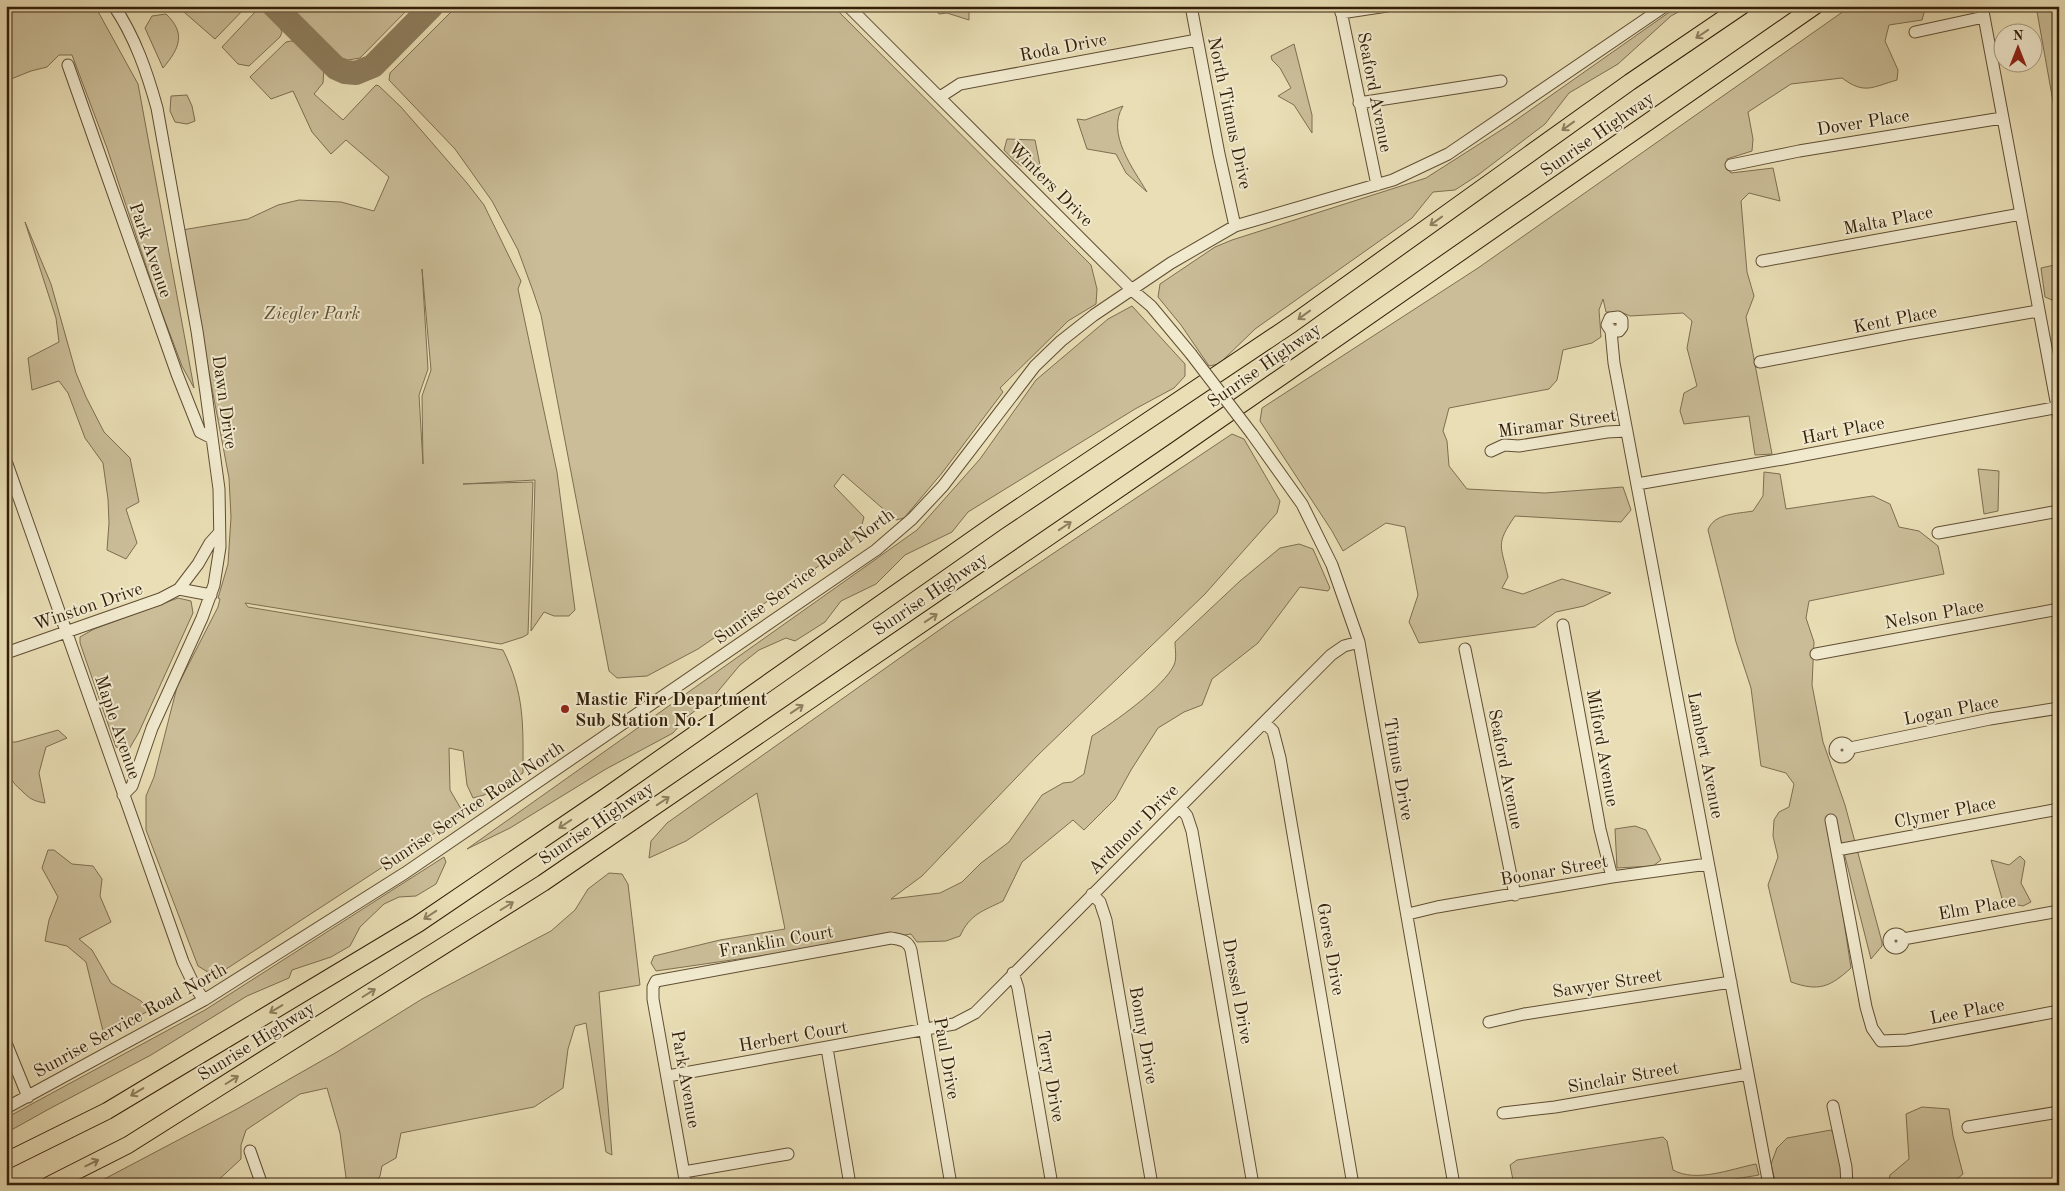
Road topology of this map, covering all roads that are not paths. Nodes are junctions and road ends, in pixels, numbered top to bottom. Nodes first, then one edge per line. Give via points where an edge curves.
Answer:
1 (114, 6) edge
2 (848, 6) edge
3 (1190, 6) edge
4 (1387, 6) edge
5 (1665, 6) edge
6 (1742, 6) edge
7 (1815, 6) edge
8 (1341, 10) edge
9 (1983, 12) edge
10 (1915, 32) dead end
11 (1197, 40) junction
12 (68, 65) dead end
13 (1501, 81) dead end
14 (940, 97) junction
15 (1359, 103) junction
16 (2002, 118) junction
17 (1731, 165) dead end
18 (1377, 185) junction
19 (2021, 214) junction
20 (1236, 226) junction
21 (1762, 261) dead end
22 (1132, 290) junction
23 (2038, 311) junction
24 (1611, 331) dead end
25 (1760, 362) dead end
26 (1221, 394) joint
27 (2058, 410) edge
28 (1627, 431) junction
29 (212, 438) junction
30 (1491, 451) dead end
31 (6, 462) edge
32 (1637, 484) junction
33 (2059, 511) edge
34 (219, 533) junction
35 (1938, 533) dead end
36 (179, 589) junction
37 (211, 595) junction
38 (2059, 609) edge
39 (1563, 625) dead end
40 (67, 631) junction
41 (1359, 642) junction
42 (1465, 649) dead end
43 (6, 652) edge
44 (1816, 654) dead end
45 (2059, 708) edge
46 (1265, 723) junction
47 (1850, 748) dead end
48 (123, 795) junction
49 (1180, 807) junction
50 (2059, 809) edge
51 (1831, 820) dead end
52 (1837, 850) junction
53 (1708, 864) junction
54 (1612, 877) junction
55 (1092, 894) junction
56 (1514, 895) junction
57 (2059, 911) edge
58 (1408, 914) junction
59 (1903, 939) dead end
60 (903, 940) joint
61 (1013, 973) junction
62 (656, 980) joint
63 (1731, 982) junction
64 (204, 1000) junction
65 (2059, 1011) edge
66 (1489, 1022) dead end
67 (925, 1030) junction
68 (6, 1043) edge
69 (827, 1048) junction
70 (1748, 1074) junction
71 (668, 1076) junction
72 (28, 1096) junction
73 (1833, 1106) dead end
74 (6, 1108) edge
75 (2059, 1112) edge
76 (1503, 1113) dead end
77 (1968, 1127) dead end
78 (250, 1151) dead end
79 (788, 1154) dead end
80 (6, 1161) edge
81 (684, 1172) junction
82 (49, 1185) edge
83 (262, 1185) edge
84 (686, 1185) edge
85 (850, 1185) edge
86 (951, 1185) edge
87 (1052, 1185) edge
88 (1152, 1185) edge
89 (1253, 1185) edge
90 (1353, 1185) edge
91 (1454, 1185) edge
92 (1769, 1185) edge
93 (1847, 1185) edge

1 - 29 street, Dawn Drive via 137,47 157,108 197,331
2 - 14 street, Winters Drive
3 - 11 street, North Titmus Drive
4 - 8 street
5 - 18 street, Sunrise Service Road North via 1466,143 1424,166
6 -> 80 highway, Sunrise Highway via 1630,82 1292,324 997,522 418,924 107,1110
82 -> 7 highway, Sunrise Highway via 128,1146 543,883 1159,462
8 - 15 street, Seaford Avenue
9 - 10 street
9 - 16 street
11 - 14 street, Roda Drive via 960,84
11 - 20 street, North Titmus Drive
12 - 29 street, Park Avenue via 177,374 200,432
13 - 15 street
14 - 22 street, Winters Drive
15 - 18 street, Seaford Avenue
16 - 17 street, Dover Place
16 - 19 street
18 - 20 street, Sunrise Service Road North
19 - 21 street, Malta Place
19 - 23 street
20 - 22 street, Sunrise Service Road North via 1170,263
22 - 26 street, Winters Drive, bridge via 1151,306
22 - 64 street, Sunrise Service Road North via 1078,327 1048,353 1024,378 943,486 876,550 405,873
23 - 25 street, Kent Place
23 - 27 street
24 - 28 street, Lambert Avenue
26 - 41 street, Titmus Drive, bridge via 1302,504 1332,565
27 - 32 street, Hart Place
28 - 30 street, Miramar Street via 1519,446 1504,445
28 - 32 street, Lambert Avenue
29 - 34 street, Dawn Drive via 220,489
31 - 40 street, Maple Avenue
32 - 53 street, Lambert Avenue
33 - 35 street
34 - 36 street, Winston Drive
34 - 37 street, Dawn Drive via 219,558
36 - 37 street
36 - 40 street, Winston Drive via 160,599
37 - 48 street, Dawn Drive via 152,728 132,786
38 - 44 street, Nelson Place
39 - 54 street, Milford Avenue via 1600,829
40 - 43 street, Winston Drive
40 - 48 street, Maple Avenue
41 - 46 street, Ardmour Drive via 1344,646 1331,655
41 - 58 street, Titmus Drive
42 - 56 street, Seaford Avenue
45 - 47 street, Logan Place
46 - 49 street, Ardmour Drive
46 - 90 street, Gores Drive via 1273,731 1280,758
48 - 64 street, Maple Avenue via 183,962
49 - 55 street, Ardmour Drive
49 - 89 street, Dressel Drive via 1192,831
50 - 52 street, Clymer Place
51 - 52 street
52 - 65 street, Lee Place via 1866,1007 1872,1028 1881,1041 1907,1040
53 - 54 street, Boonar Street
53 - 63 street, Lambert Avenue
54 - 56 street, Boonar Street
55 - 61 street, Ardmour Drive
55 - 88 street, Bonny Drive via 1100,902 1106,920
56 - 58 street, Boonar Street
57 - 59 street, Elm Place
58 - 91 street, Titmus Drive
60 - 62 street, Franklin Court via 891,938
60 - 67 street, Paul Drive via 911,950
61 - 67 street, Ardmour Drive via 975,1013 954,1024
61 - 87 street, Terry Drive
62 - 71 street, Park Avenue via 654,998
63 - 66 street, Sawyer Street
63 - 70 street, Lambert Avenue
64 - 72 street, Sunrise Service Road North
67 - 69 street, Herbert Court
67 - 86 street, Paul Drive
68 - 72 street
69 - 71 street, Herbert Court
69 - 85 street
70 - 76 street, Sinclair Street
70 - 92 street, Lambert Avenue
71 - 81 street, Park Avenue
72 - 74 street, Sunrise Service Road North
73 - 93 street
75 - 77 street
78 - 83 street
79 - 81 street
81 - 84 street, Park Avenue

